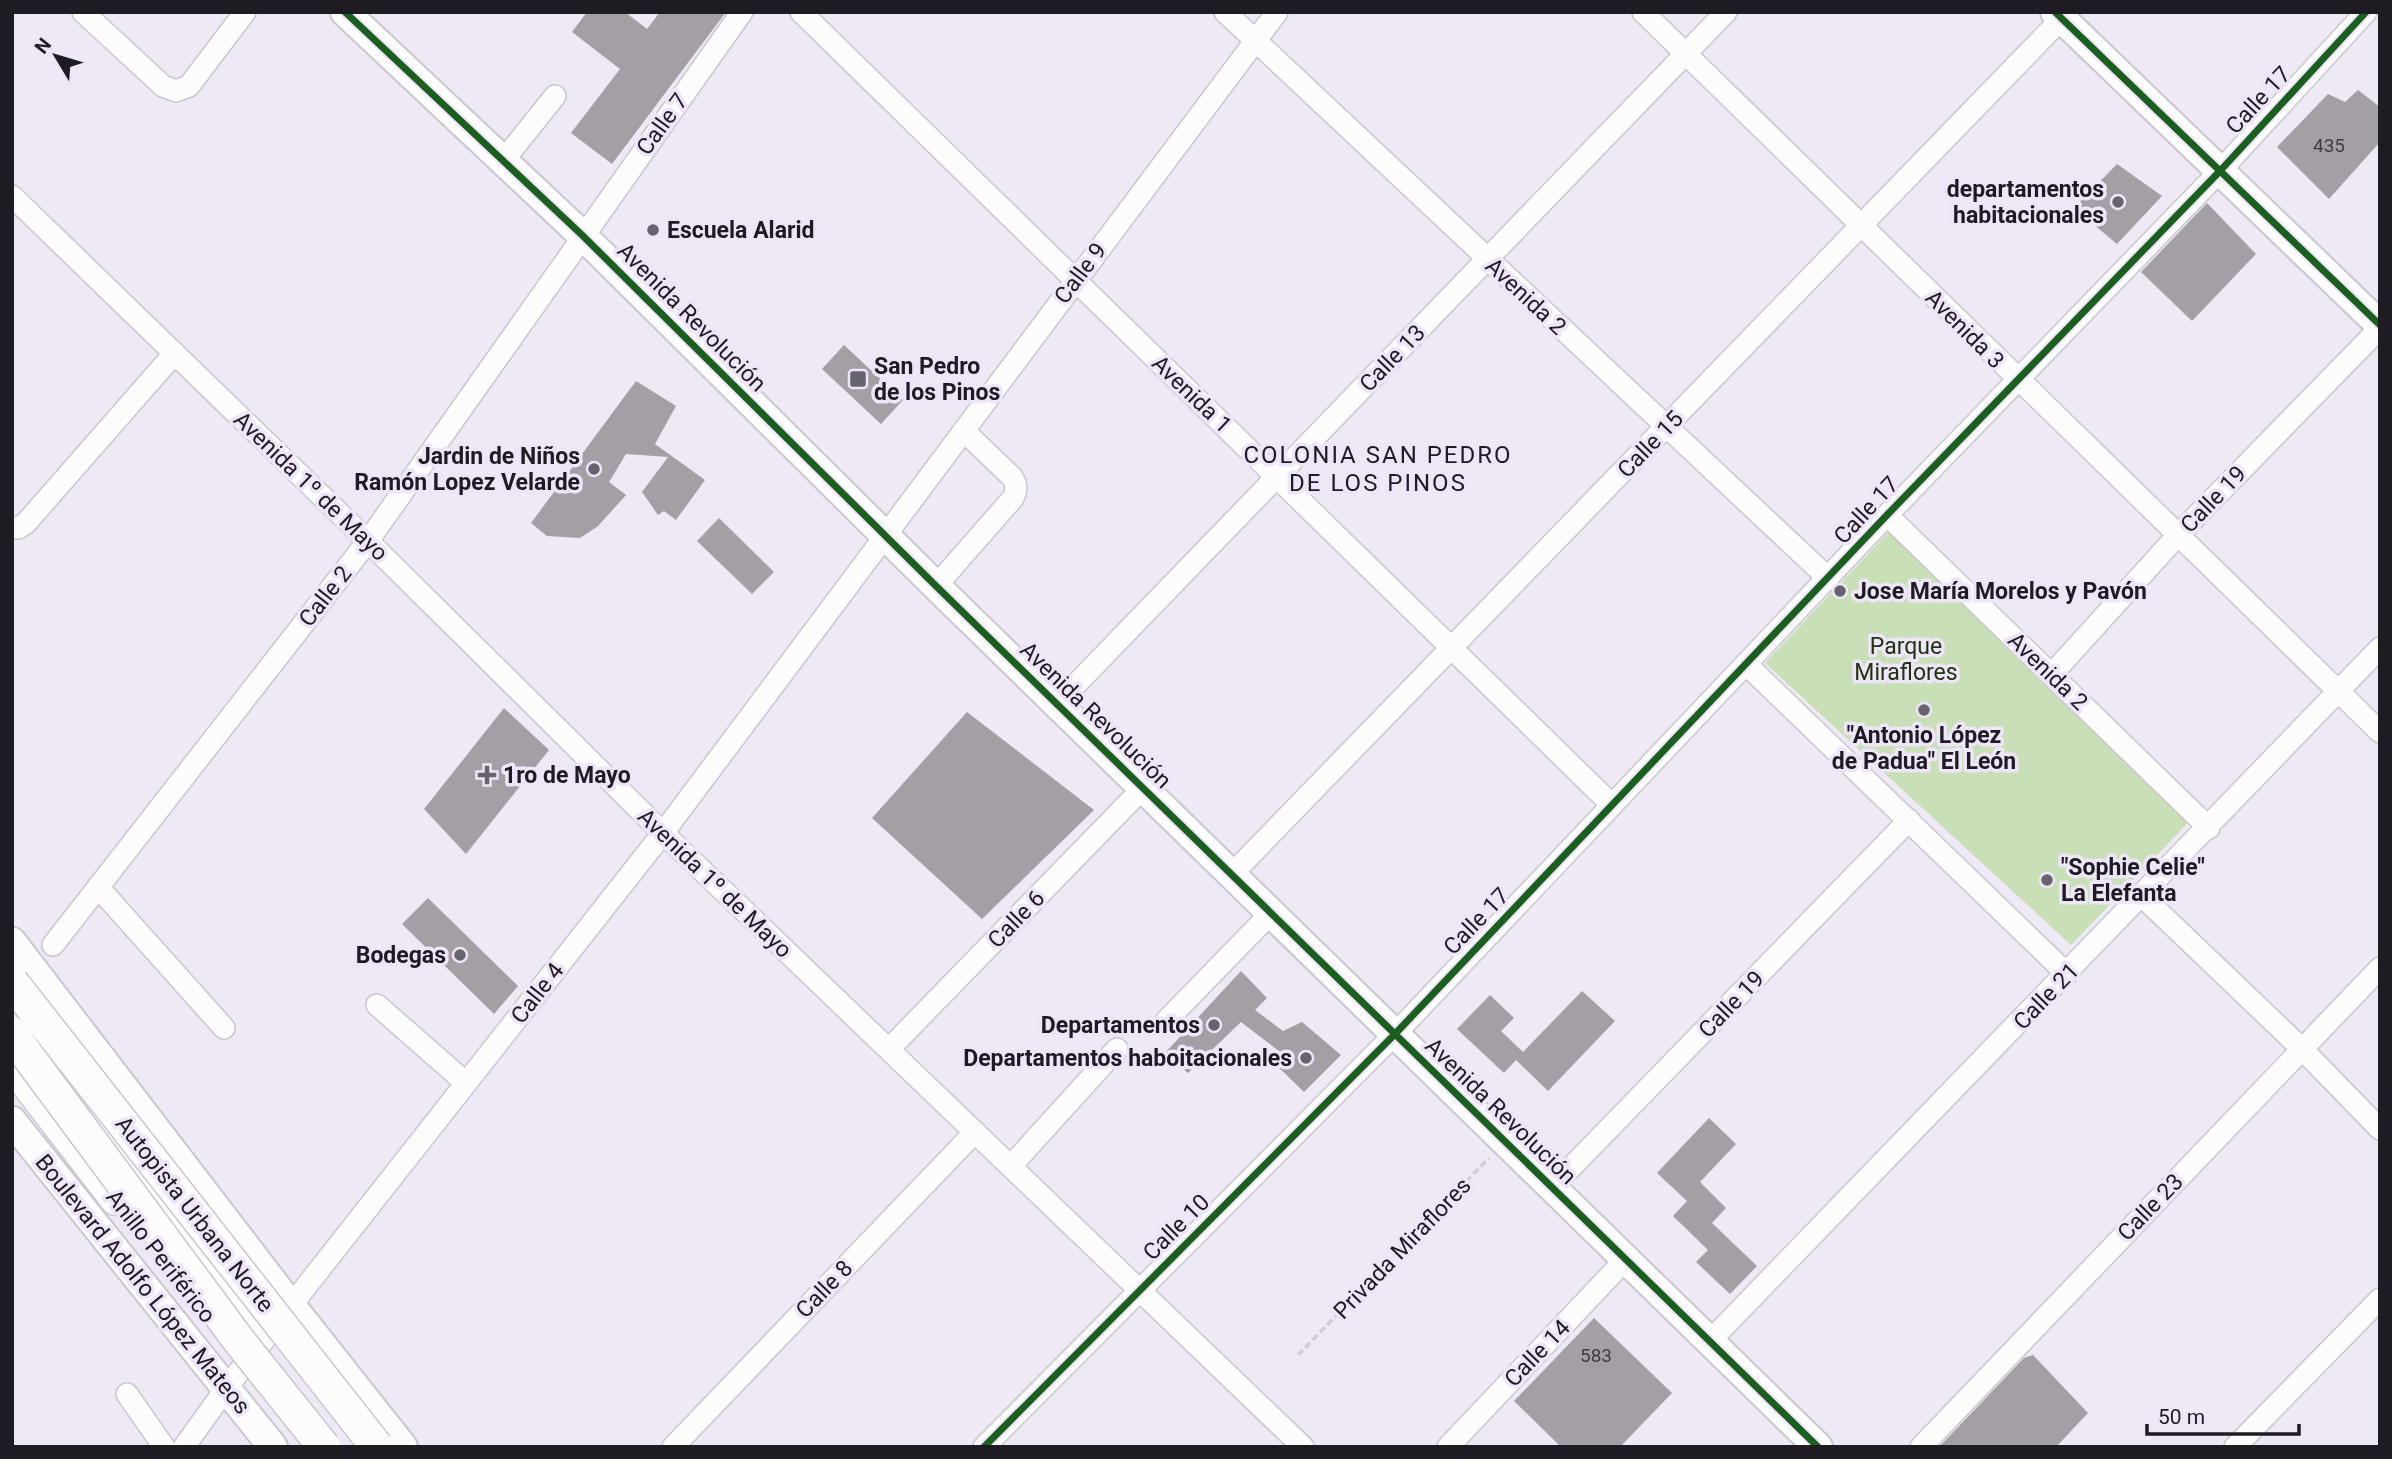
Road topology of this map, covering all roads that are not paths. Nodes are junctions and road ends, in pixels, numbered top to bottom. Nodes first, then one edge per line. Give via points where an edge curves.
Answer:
1 (83, 12) edge
2 (245, 12) edge
3 (345, 12) edge
4 (742, 12) edge
5 (801, 12) edge
6 (1225, 12) edge
7 (1277, 12) edge
8 (1643, 12) edge
9 (1726, 12) edge
10 (2366, 12) edge
11 (2062, 14) edge
12 (1254, 42) junction
13 (1685, 55) junction
14 (555, 96) dead end
15 (503, 161) junction
16 (2220, 171) junction
17 (12, 196) edge
18 (1860, 225) junction
19 (582, 235) junction
20 (1487, 259) junction
21 (1075, 280) junction
22 (2380, 327) edge
23 (174, 354) junction
24 (2017, 380) junction
25 (1666, 427) junction
26 (964, 430) junction
27 (1276, 477) junction
28 (1887, 515) junction
29 (12, 528) edge
30 (2178, 535) junction
31 (886, 536) junction
32 (368, 541) junction
33 (1828, 579) junction
34 (936, 586) junction
35 (1451, 648) junction
36 (2380, 648) edge
37 (1746, 664) junction
38 (2052, 674) junction
39 (2337, 692) junction
40 (1057, 704) junction
41 (2380, 732) edge
42 (1143, 788) junction
43 (1612, 805) junction
44 (1909, 820) junction
45 (2208, 828) junction
46 (663, 832) junction
47 (1231, 874) junction
48 (98, 887) junction
49 (2143, 896) junction
50 (1271, 913) junction
51 (12, 942) edge
52 (53, 945) dead end
53 (2380, 968) edge
54 (2067, 974) junction
55 (12, 982) edge
56 (12, 1003) edge
57 (377, 1005) dead end
58 (1166, 1021) dead end
59 (224, 1028) dead end
60 (12, 1032) edge
61 (1395, 1034) junction
62 (2301, 1048) junction
63 (889, 1049) junction
64 (1117, 1049) dead end
65 (12, 1064) edge
66 (466, 1083) junction
67 (12, 1121) edge
68 (2380, 1129) edge
69 (975, 1132) junction
70 (1011, 1166) junction
71 (1552, 1187) junction
72 (1626, 1259) junction
73 (1140, 1290) junction
74 (2380, 1299) edge
75 (291, 1306) junction
76 (1710, 1341) junction
77 (227, 1387) junction
78 (127, 1394) dead end
79 (687, 1442) edge
80 (1299, 1445) edge
81 (164, 1447) edge
82 (184, 1447) edge
83 (273, 1447) edge
84 (311, 1447) edge
85 (324, 1447) edge
86 (357, 1447) edge
87 (377, 1447) edge
88 (403, 1447) edge
89 (984, 1447) edge
90 (1448, 1447) edge
91 (1818, 1447) edge
92 (1921, 1447) edge
93 (2235, 1447) edge

1 - 2 street via 163,86 176,91 189,86
3 - 15 main road, Avenida Revolución
4 - 19 street, Calle 7
5 - 21 street, Avenida 1
6 - 12 street, Avenida 2
7 - 12 street, Calle 9
8 - 13 street, Avenida 3
9 - 13 street, Calle 13
10 - 16 street, Calle 17
11 - 16 main road
11 - 18 street, Calle 15
12 - 20 street, Avenida 2
12 - 21 street, Calle 9
13 - 18 street, Avenida 3
13 - 20 street, Calle 13
14 - 15 street
15 - 19 main road, Avenida Revolución
16 - 22 main road
16 - 24 street, Calle 17
17 - 23 street, Avenida 1º de Mayo
18 - 24 street, Avenida 3
18 - 25 street, Calle 15
19 - 31 main road, Avenida Revolución
19 - 32 street, Calle 2
20 - 25 street, Avenida 2
20 - 27 street, Calle 13
21 - 26 street, Calle 9
21 - 27 street, Avenida 1
22 - 30 street, Calle 19
23 - 29 street via 26,523
23 - 32 street, Avenida 1º de Mayo
24 - 28 street, Calle 17
24 - 30 street, Avenida 3
25 - 33 street, Avenida 2
25 - 35 street, Calle 15
26 - 31 street, Calle 9
26 - 34 street via 1012,477 1016,491
27 - 35 street, Avenida 1
27 - 40 street, Calle 13
28 - 33 street, Calle 17
28 - 38 street, Avenida 2
30 - 38 street, Calle 19
30 - 39 street, Avenida 3
31 - 34 main road, Avenida Revolución
31 - 46 street, Calle 4
32 - 46 street, Avenida 1º de Mayo
32 - 48 street, Calle 2
33 - 37 street, Calle 17
34 - 40 main road, Avenida Revolución
35 - 43 street, Avenida 1
35 - 47 street, Calle 15
36 - 39 street, Calle 21
37 - 43 street, Calle 17
37 - 44 street
38 - 45 street, Avenida 2
39 - 41 street, Avenida 3
39 - 45 street, Calle 21
40 - 42 main road, Avenida Revolución
42 - 47 main road, Avenida Revolución
42 - 63 street, Calle 6
43 - 61 street, Calle 17
44 - 54 street
44 - 71 street, Calle 19
45 - 49 street, Calle 21
46 - 63 street, Avenida 1º de Mayo
46 - 66 street, Calle 4
47 - 50 main road, Avenida Revolución
48 - 52 street, Calle 2
48 - 59 street
49 - 54 street, Calle 21
49 - 62 street
50 - 58 street
50 - 61 main road, Avenida Revolución
51 - 75 main road
53 - 62 street, Calle 23
54 - 76 street, Calle 21
55 - 87 highway, Autopista Urbana Norte, bridge
56 - 86 highway, Anillo Periférico
57 - 66 street
60 - 85 highway, Autopista Urbana Norte, bridge via 232,1331
61 - 71 main road, Avenida Revolución
61 - 73 street, Calle 10
62 - 68 street
62 - 92 street, Calle 23
63 - 69 street, Avenida 1º de Mayo
64 - 70 street
65 - 84 highway, Anillo Periférico
66 - 75 street, Calle 4
67 - 77 main road, Boulevard Adolfo López Mateos
69 - 70 street, Avenida 1º de Mayo
69 - 79 street, Calle 8
70 - 73 street, Avenida 1º de Mayo
71 - 72 main road, Avenida Revolución
72 - 76 main road, Avenida Revolución
72 - 90 street, Calle 14
73 - 80 street, Avenida 1º de Mayo
73 - 89 street, Calle 10
74 - 93 street
75 - 77 street, Calle 4
75 - 88 main road
76 - 91 main road, Avenida Revolución
77 - 82 street, Calle 4
77 - 83 main road, Boulevard Adolfo López Mateos
78 - 81 street

